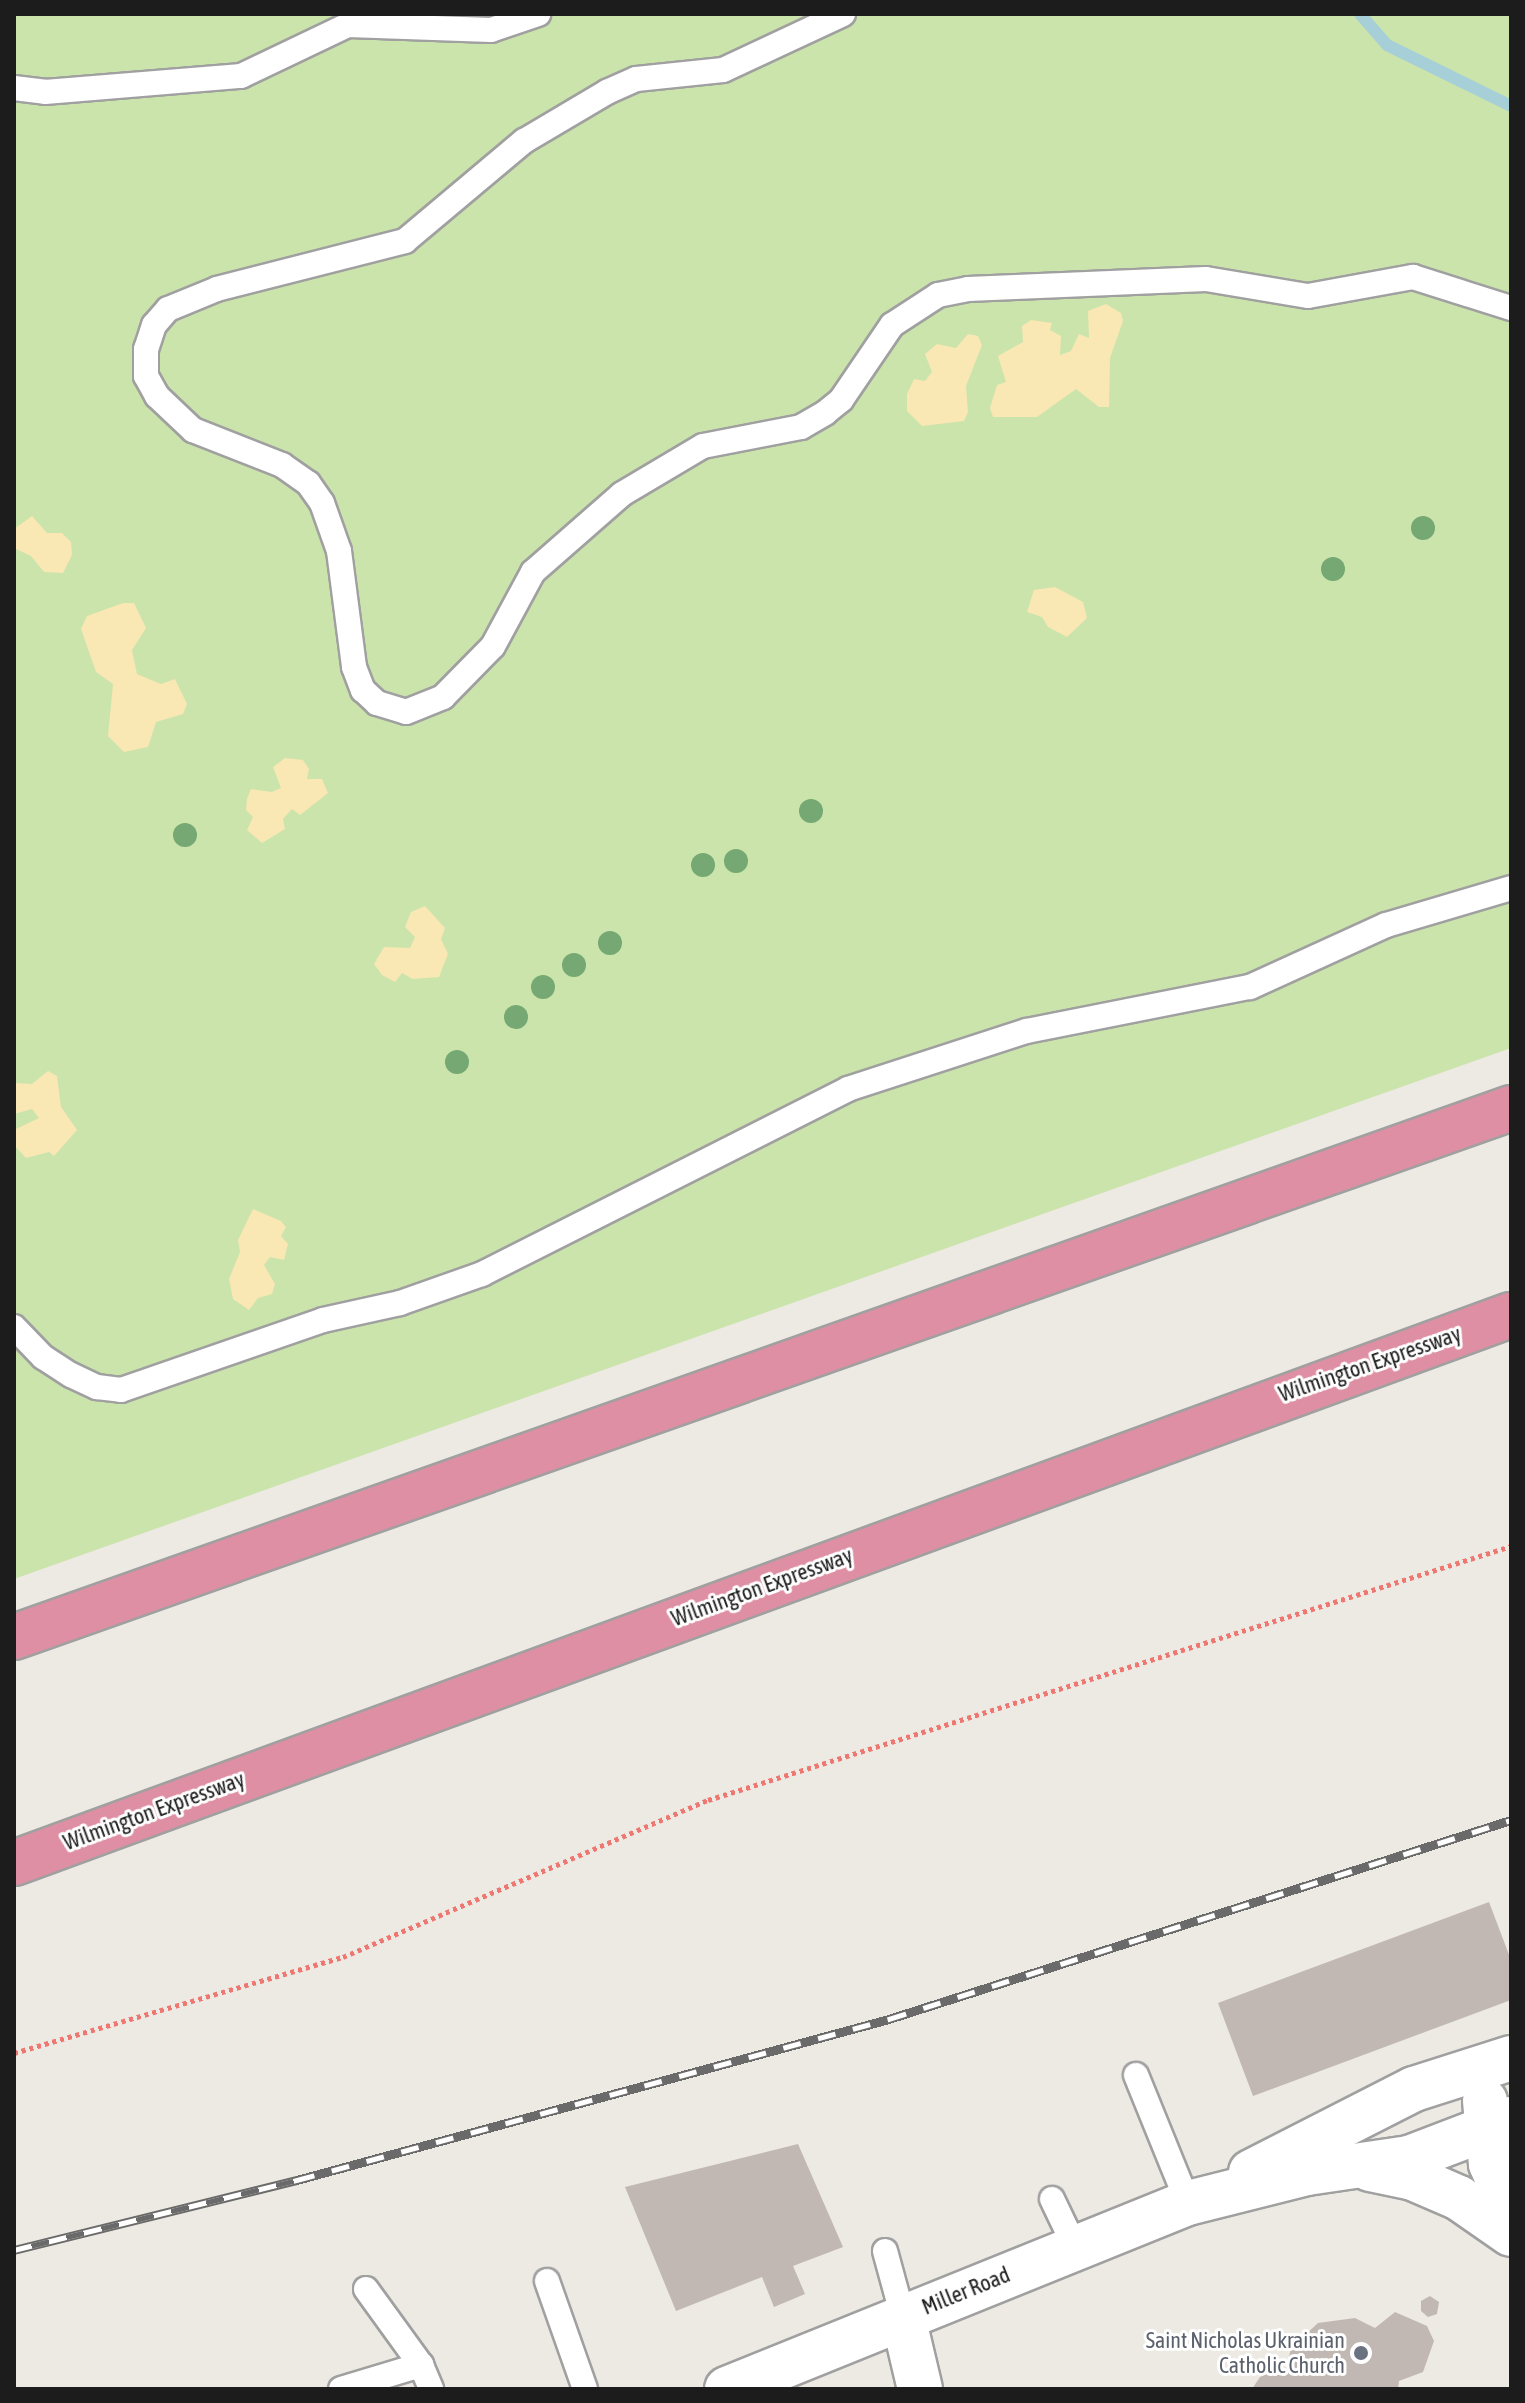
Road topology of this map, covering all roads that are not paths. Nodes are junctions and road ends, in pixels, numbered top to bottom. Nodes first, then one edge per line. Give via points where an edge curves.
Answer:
1 (538, 14) edge
2 (843, 14) edge
3 (14, 88) edge
4 (1511, 308) edge
5 (1511, 888) edge
6 (1511, 1108) edge
7 (1511, 1315) edge
8 (14, 1327) edge
9 (14, 1637) edge
10 (14, 1863) edge
11 (1506, 2060) edge
12 (1136, 2075) dead end
13 (1414, 2089) junction
14 (1499, 2123) edge
15 (1364, 2167) junction
16 (1052, 2199) dead end
17 (1198, 2200) junction
18 (1511, 2210) edge
19 (1511, 2234) edge
20 (1075, 2247) junction
21 (885, 2251) dead end
22 (547, 2281) dead end
23 (366, 2289) dead end
24 (903, 2317) junction
25 (421, 2365) junction
26 (341, 2389) edge
27 (431, 2389) edge
28 (585, 2389) edge
29 (727, 2389) edge
30 (920, 2389) edge

1 - 3 lane via 491,30 348,25 241,76 57,91
2 - 4 lane via 723,70 636,79 607,92 524,141 405,241 217,289 168,309 154,325 146,349 146,376 157,396 193,430 282,465 308,483 322,503 339,551 354,667 363,690 377,703 406,712 443,697 493,646 533,572 622,494 703,446 801,427 825,413 841,400 892,325 938,295 982,288 1206,279 1308,296 1413,277
5 - 8 lane via 1386,925 1250,987 1027,1031 848,1089 752,1142 469,1280 323,1320 121,1390 97,1387 71,1375 43,1357
6 - 9 highway
7 - 10 highway, Wilmington Expressway
11 - 13 street, Miller Road
11 - 14 street
12 - 17 lane
13 - 14 street via 1439,2090
13 - 17 street, Miller Road
14 - 15 street, Miller Road
14 - 18 street
15 - 17 street, Miller Road via 1307,2173
15 - 19 street via 1413,2178 1459,2198
16 - 20 lane
17 - 20 street, Miller Road
20 - 24 street, Miller Road
21 - 24 lane
22 - 28 lane
23 - 25 lane
24 - 29 street, Miller Road
24 - 30 street
25 - 26 lane
25 - 27 lane

